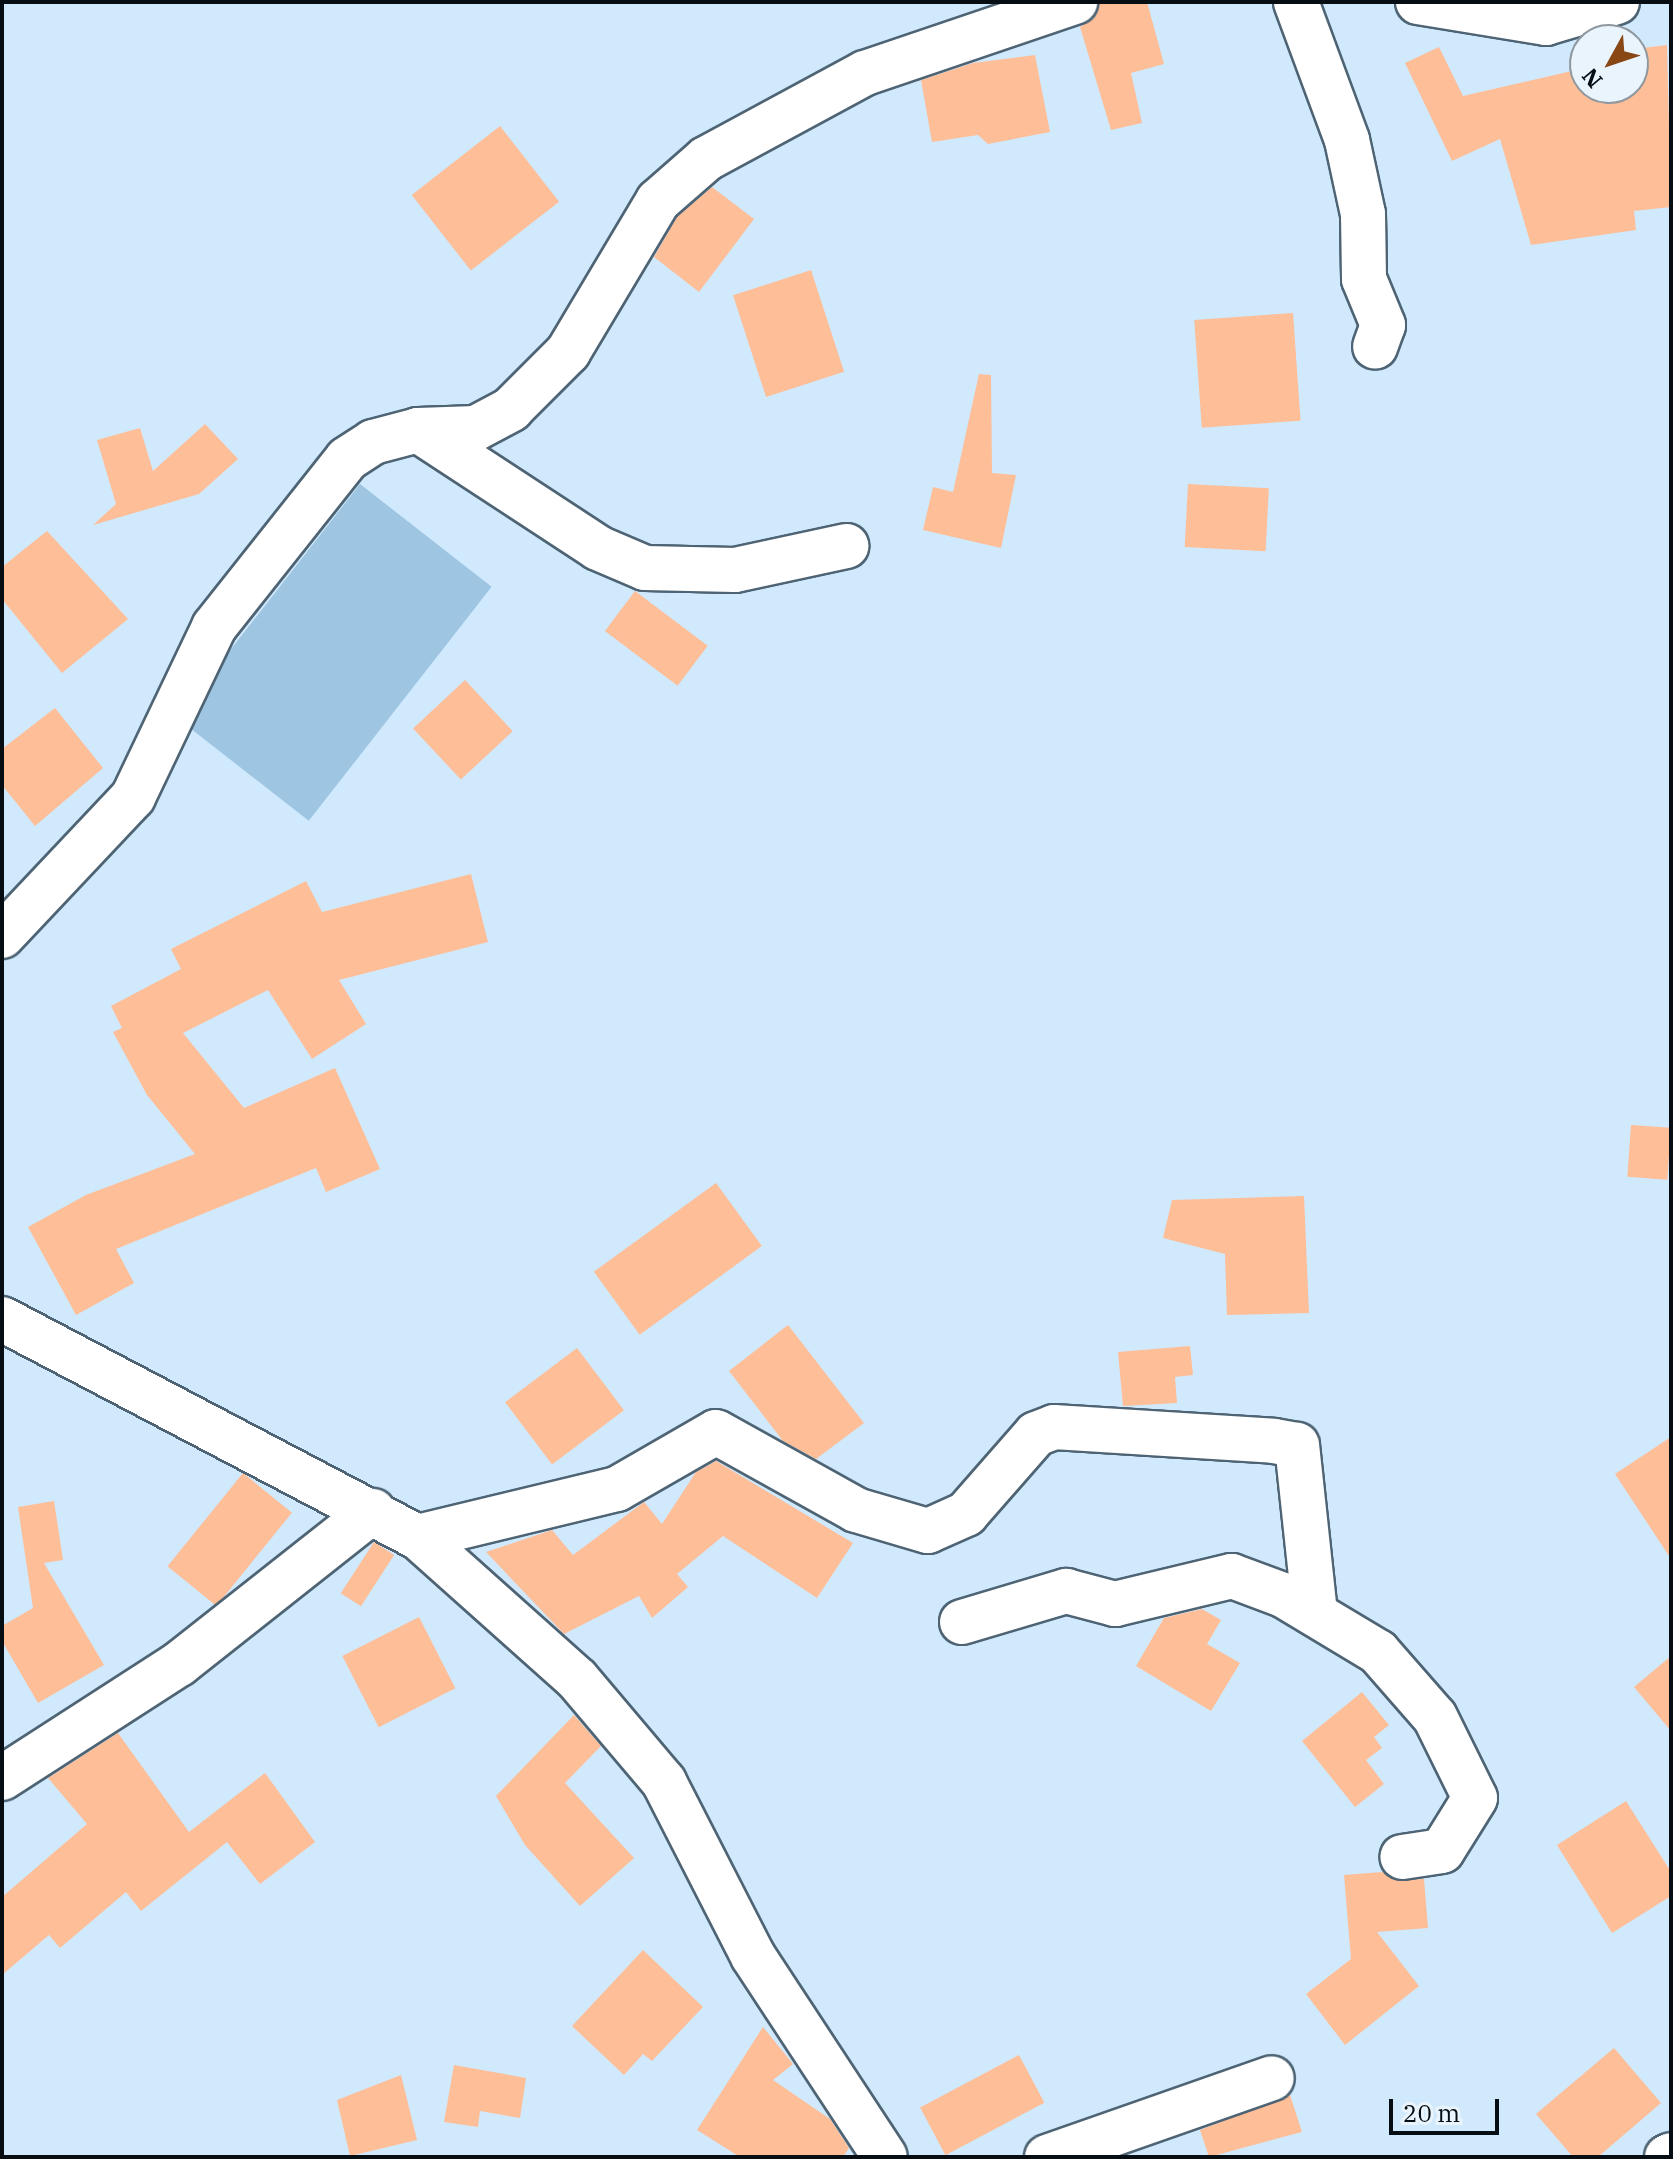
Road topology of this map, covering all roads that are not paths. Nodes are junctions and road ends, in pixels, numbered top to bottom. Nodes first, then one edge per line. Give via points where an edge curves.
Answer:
1 (1075, 2) edge
2 (1296, 2) edge
3 (1418, 2) edge
4 (1617, 2) edge
5 (1375, 347) dead end
6 (418, 430) junction
7 (846, 546) dead end
8 (2, 936) edge
9 (2, 1319) edge
10 (373, 1511) junction
11 (418, 1537) junction
12 (1315, 1613) junction
13 (962, 1622) dead end
14 (2, 1778) edge
15 (1402, 1857) dead end
16 (1272, 2078) dead end
17 (885, 2157) edge
18 (1047, 2157) edge

1 - 6 street via 865,73 706,159 658,201 595,311 546,376 476,428
2 - 5 street via 1347,140 1363,214 1364,279 1383,325
3 - 4 street via 1546,23
6 - 7 street via 598,548 645,568 735,570
6 - 8 street via 373,442 347,459 298,515 214,627 133,797
9 - 10 street
10 - 11 street
10 - 14 street via 179,1664
11 - 12 street via 617,1489 716,1432 856,1510 928,1531 966,1514 1036,1434 1054,1427 1274,1441 1297,1445 1303,1470
11 - 17 street via 577,1679 655,1770 753,1956
12 - 13 street via 1232,1576 1115,1604 1066,1591
12 - 15 street via 1378,1652 1435,1717 1475,1798 1442,1851
16 - 18 street

